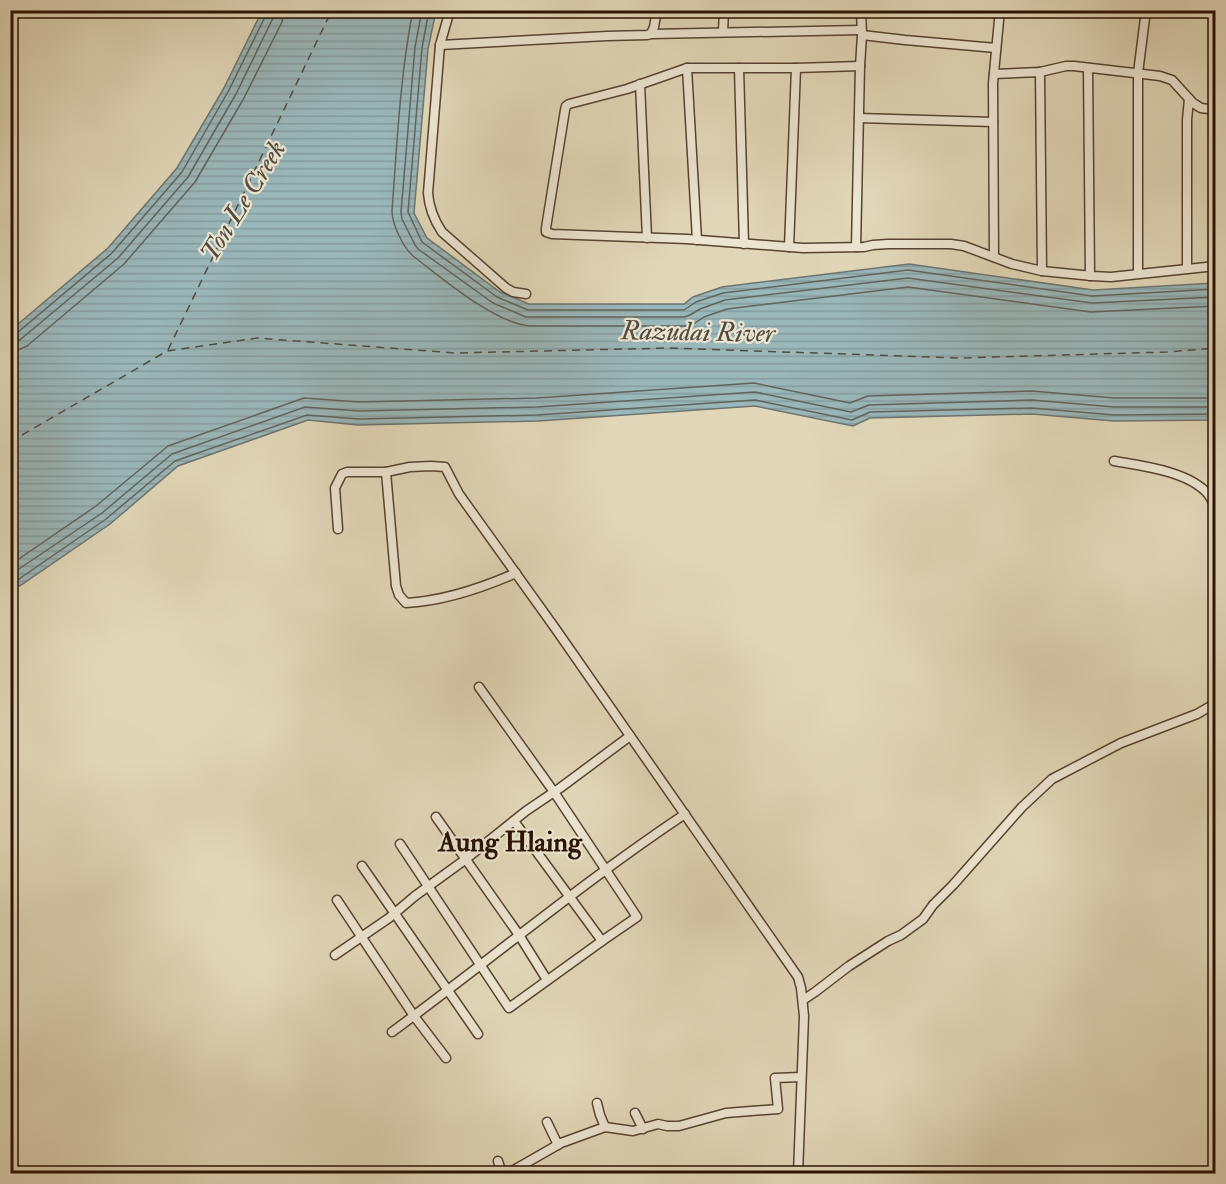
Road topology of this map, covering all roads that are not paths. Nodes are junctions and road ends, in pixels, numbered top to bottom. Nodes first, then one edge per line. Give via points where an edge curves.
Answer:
1 (450, 10) edge
2 (657, 10) edge
3 (724, 10) edge
4 (861, 10) edge
5 (1000, 10) edge
6 (1146, 10) edge
7 (723, 32) junction
8 (862, 32) junction
9 (651, 34) junction
10 (440, 45) junction
11 (996, 48) junction
12 (860, 66) junction
13 (687, 68) junction
14 (739, 68) junction
15 (1088, 68) junction
16 (796, 69) junction
17 (1040, 72) junction
18 (1138, 73) junction
19 (993, 74) junction
20 (640, 84) junction
21 (1189, 99) junction
22 (1215, 110) edge
23 (859, 118) junction
24 (993, 122) junction
25 (647, 238) junction
26 (697, 240) junction
27 (744, 244) junction
28 (789, 247) junction
29 (856, 247) junction
30 (994, 257) junction
31 (1215, 266) edge
32 (1187, 268) junction
33 (1042, 270) junction
34 (1138, 273) junction
35 (1090, 276) junction
36 (526, 294) dead end
37 (1113, 461) dead end
38 (386, 472) junction
39 (1215, 507) edge
40 (338, 529) dead end
41 (516, 573) junction
42 (479, 687) dead end
43 (1215, 703) edge
44 (630, 736) junction
45 (554, 792) junction
46 (685, 814) junction
47 (436, 817) dead end
48 (514, 821) junction
49 (400, 844) dead end
50 (466, 859) junction
51 (362, 866) dead end
52 (605, 869) junction
53 (428, 886) junction
54 (570, 896) junction
55 (337, 900) dead end
56 (394, 912) junction
57 (519, 935) junction
58 (361, 938) junction
59 (602, 941) junction
60 (335, 955) dead end
61 (480, 965) junction
62 (547, 980) junction
63 (448, 990) junction
64 (802, 1000) junction
65 (414, 1016) junction
66 (392, 1032) dead end
67 (478, 1034) dead end
68 (446, 1058) dead end
69 (801, 1077) junction
70 (597, 1103) dead end
71 (635, 1113) dead end
72 (547, 1122) dead end
73 (605, 1127) junction
74 (642, 1129) junction
75 (558, 1145) junction
76 (498, 1161) dead end
77 (502, 1173) edge
78 (507, 1173) edge
79 (798, 1173) edge

1 - 10 street
2 - 9 street
3 - 7 street
4 - 8 street
5 - 11 street
6 - 18 street
7 - 8 street
7 - 9 street
8 - 11 street
8 - 12 street
9 - 10 street
10 - 36 street via 428,193 435,222 506,288
11 - 19 street
12 - 16 street
12 - 23 street
13 - 14 street
13 - 20 street
13 - 26 street
14 - 16 street
14 - 27 street
15 - 17 street via 1066,66
15 - 18 street
15 - 35 street
16 - 28 street
17 - 19 street
17 - 33 street
18 - 21 street via 1172,80
18 - 34 street
19 - 24 street
20 - 25 street
20 - 25 street via 566,106 546,232
21 - 22 street via 1201,108
21 - 32 street
23 - 24 street
23 - 29 street
24 - 30 street
25 - 26 street
26 - 27 street
27 - 28 street
28 - 29 street
29 - 30 street via 951,244
30 - 33 street
31 - 32 street
32 - 34 street
33 - 35 street
34 - 35 street
37 - 39 street via 1173,472 1208,494
38 - 40 street via 342,474 335,488
38 - 41 street via 421,466 445,467 459,494
38 - 41 street via 396,586 406,603 444,597
41 - 44 street
42 - 45 street
43 - 64 street via 1197,714 1121,743 1052,779 1007,823 923,919
44 - 45 street
44 - 46 street
45 - 48 street
45 - 52 street
46 - 52 street
46 - 64 street via 795,972
47 - 50 street
48 - 50 street
48 - 54 street
49 - 53 street
50 - 53 street
50 - 57 street
51 - 56 street
52 - 54 street
52 - 59 street via 637,916
53 - 56 street
53 - 61 street
54 - 57 street
54 - 59 street
55 - 58 street
56 - 58 street
56 - 63 street
57 - 61 street
57 - 62 street
58 - 60 street
58 - 65 street
59 - 62 street
61 - 62 street via 509,1008
61 - 63 street
63 - 65 street
63 - 67 street
64 - 69 street
65 - 66 street
65 - 68 street
69 - 74 street via 774,1078 777,1109 726,1113
69 - 79 street
70 - 73 street
71 - 74 street
72 - 75 street
73 - 74 street
73 - 75 street
75 - 78 street
76 - 77 street

